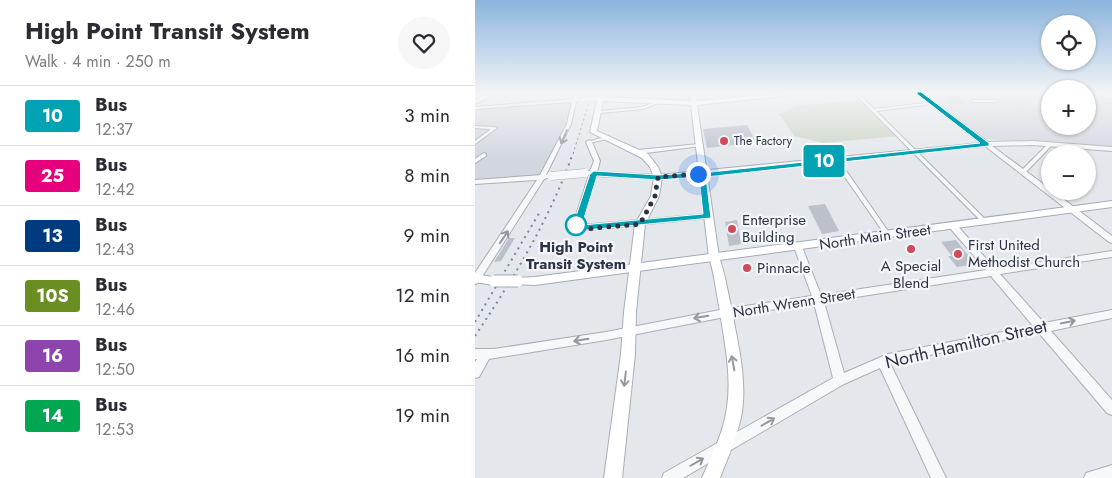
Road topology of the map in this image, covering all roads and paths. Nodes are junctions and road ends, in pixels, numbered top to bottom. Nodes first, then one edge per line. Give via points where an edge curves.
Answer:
1 (570, 115) edge
2 (599, 115) edge
3 (696, 115) edge
4 (878, 115) edge
5 (949, 115) edge
6 (475, 127) edge
7 (593, 132) junction
8 (605, 138) junction
9 (589, 142) junction
10 (475, 143) edge
11 (987, 144) junction
12 (699, 145) junction
13 (1050, 145) edge
14 (1096, 149) edge
15 (1112, 150) edge
16 (637, 152) junction
17 (914, 152) junction
18 (475, 154) edge
19 (1041, 154) edge
20 (836, 160) junction
21 (475, 161) edge
22 (1024, 171) junction
23 (702, 173) junction
24 (594, 174) junction
25 (547, 177) junction
26 (658, 177) junction
27 (475, 182) edge
28 (1112, 204) edge
29 (1073, 209) junction
30 (708, 216) junction
31 (985, 222) junction
32 (640, 224) junction
33 (953, 226) junction
34 (888, 235) junction
35 (1112, 240) edge
36 (798, 247) junction
37 (1112, 254) edge
38 (714, 258) junction
39 (636, 267) junction
40 (995, 272) junction
41 (476, 279) edge
42 (817, 299) junction
43 (725, 313) junction
44 (1112, 314) edge
45 (1042, 327) junction
46 (629, 331) junction
47 (479, 354) edge
48 (883, 361) junction
49 (475, 373) edge
50 (840, 380) junction
51 (1112, 409) edge
52 (725, 446) junction
53 (1112, 472) edge
54 (613, 478) edge
55 (669, 478) edge
56 (711, 478) edge
57 (939, 478) edge
58 (1091, 478) edge

1 -> 25 street
2 - 7 main road
3 - 12 main road
4 - 17 street
5 - 11 street
6 - 10 street via 495,128
7 - 8 main road
7 - 9 street
8 - 9 street
8 - 16 main road
9 - 24 street via 597,161
11 - 13 street
11 - 17 street
11 - 22 street
12 - 16 street
12 - 23 main road
14 - 15 street
16 - 26 main road via 651,162
17 - 20 street
17 - 31 street
18 - 21 street via 485,155
19 - 22 street
20 - 23 street
20 - 34 street
22 - 29 street
23 - 26 street
23 - 30 main road
24 - 25 street, bridge
24 - 26 street
24 - 32 street via 576,228
25 - 27 street
41 -> 25 street
26 - 32 main road via 655,196
28 - 29 main road, North Main Street
29 - 31 main road, North Main Street
29 - 35 street
30 - 32 street
30 - 38 main road
31 - 33 main road, North Main Street
32 - 39 main road
33 - 34 main road, North Main Street
33 - 40 street
34 - 36 main road, North Main Street
36 - 38 main road, North Main Street
36 - 42 street
37 - 40 street, North Wrenn Street
38 - 39 main road, North Main Street
38 - 43 main road via 719,268
39 - 41 main road, North Main Street, bridge via 518,281
39 - 46 main road
40 - 42 street, North Wrenn Street
40 - 45 street
42 - 43 street, North Wrenn Street
42 - 50 street
43 -> 46 street, North Wrenn Street
52 -> 43 main road via 734,412 736,384
45 -> 44 street, North Hamilton Street
45 - 48 street, North Hamilton Street
45 - 51 street
46 -> 47 street, North Wrenn Street
46 -> 54 main road
47 - 49 street
48 - 50 street, North Hamilton Street
48 - 57 street
52 -> 50 street, North Hamilton Street
55 -> 52 street, North Hamilton Street
52 - 56 main road
53 - 58 street

